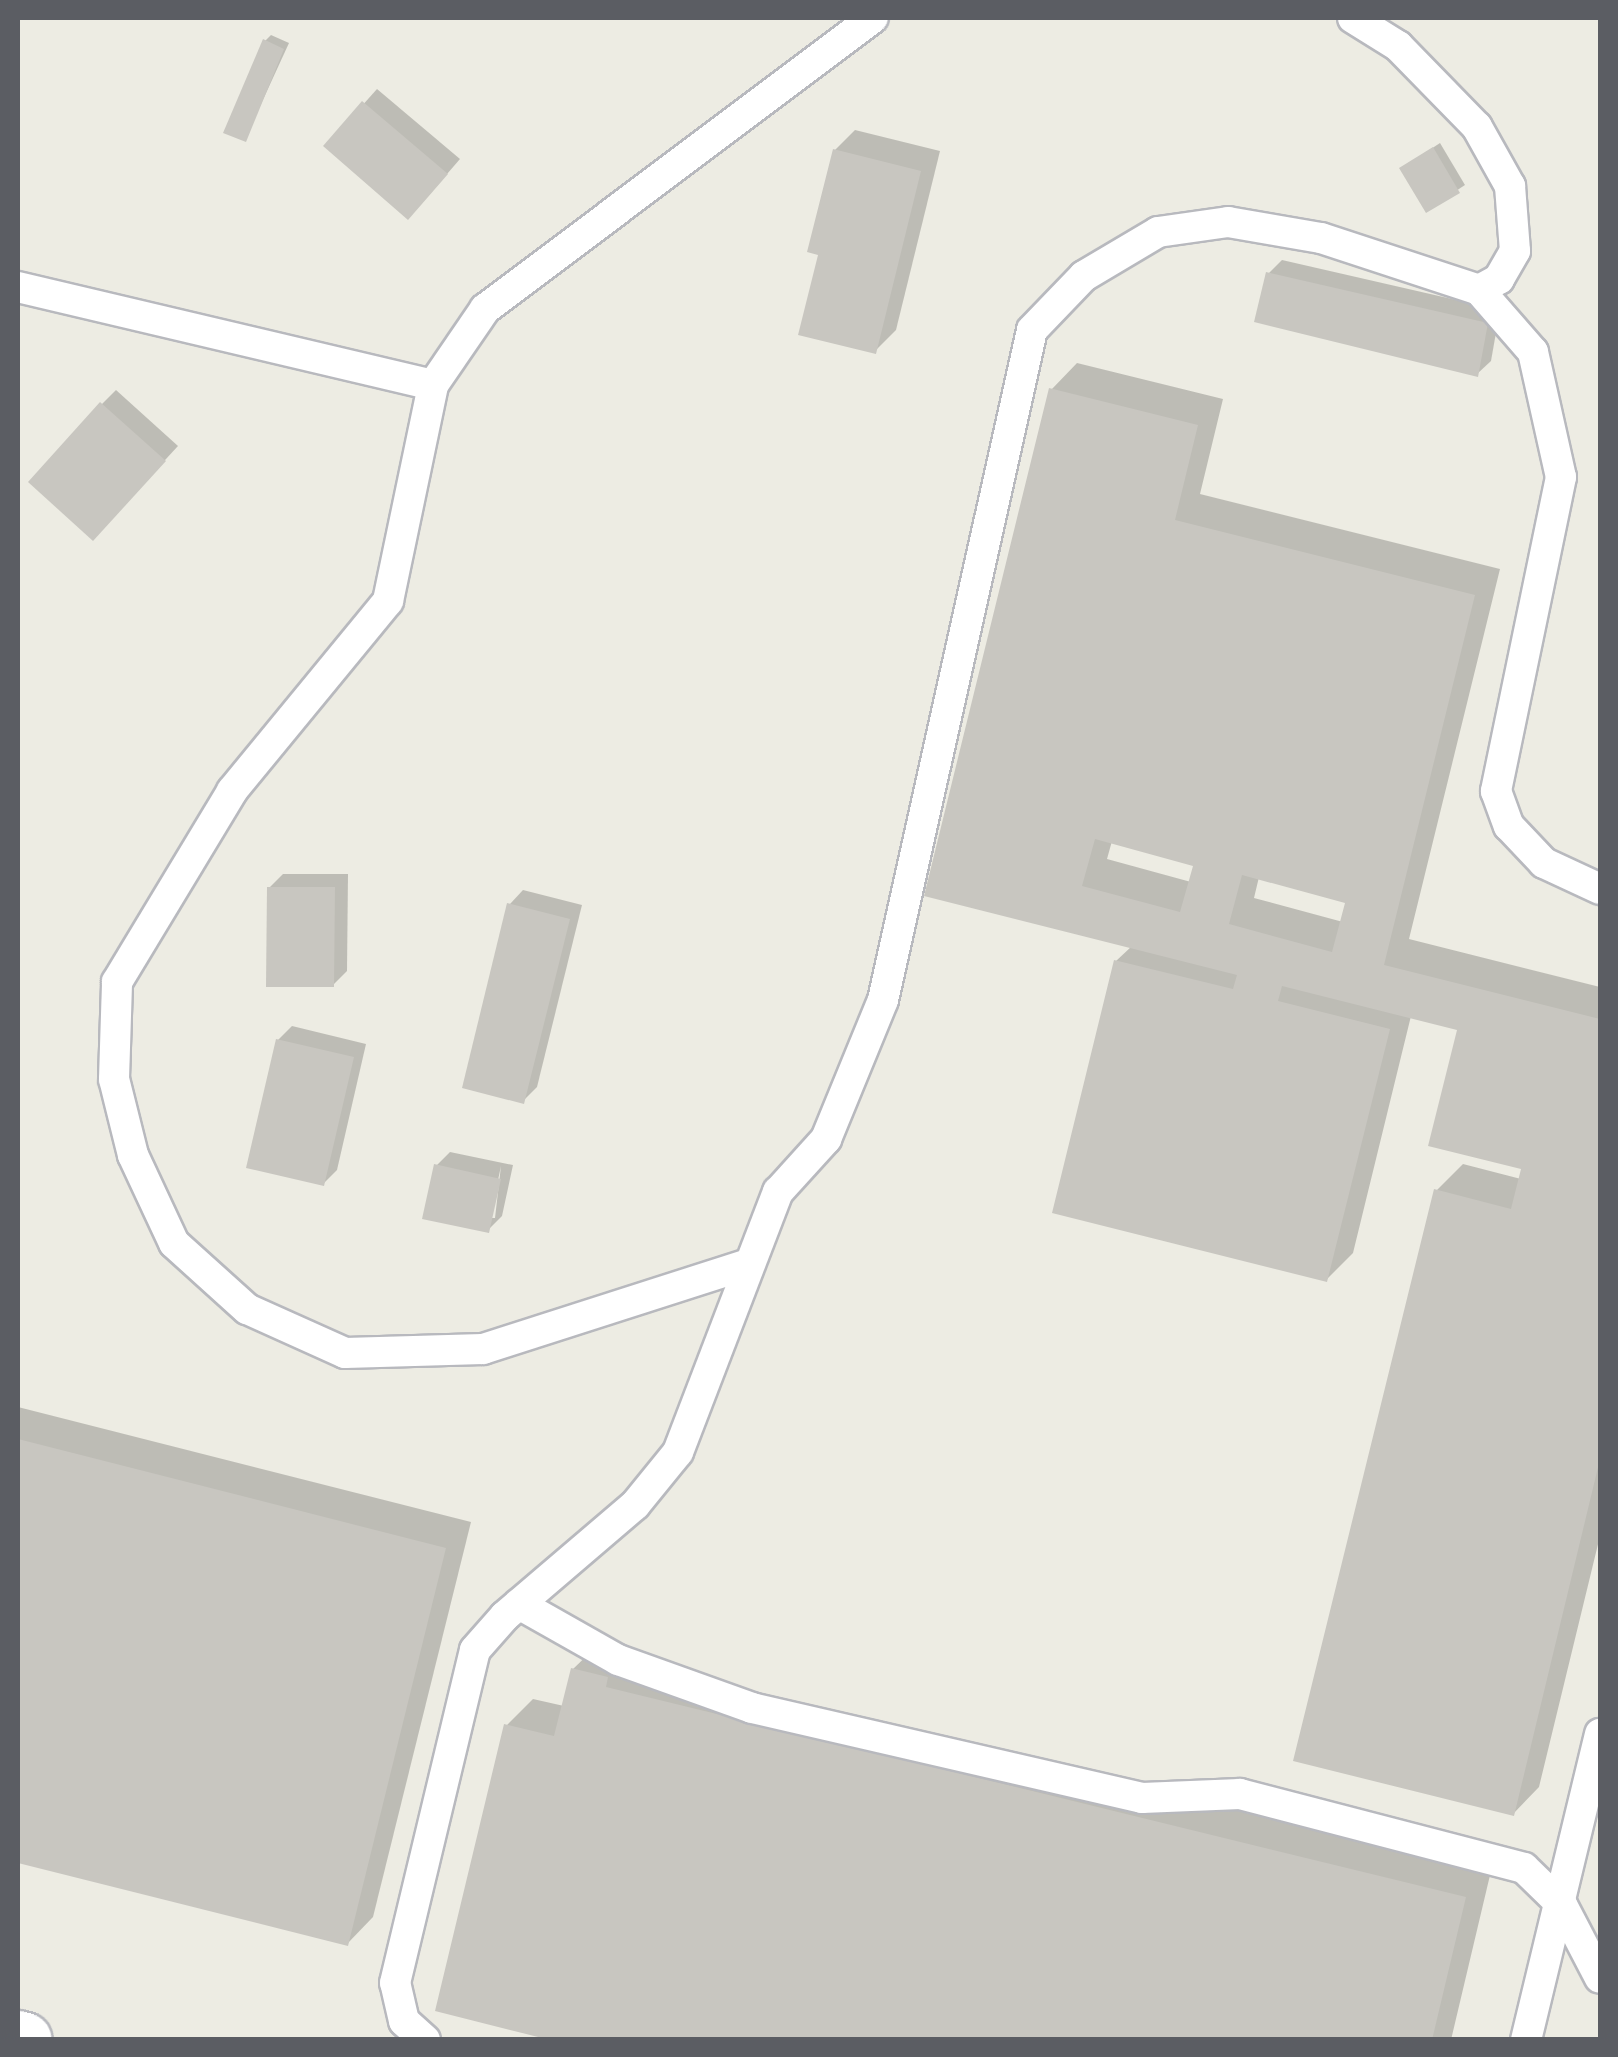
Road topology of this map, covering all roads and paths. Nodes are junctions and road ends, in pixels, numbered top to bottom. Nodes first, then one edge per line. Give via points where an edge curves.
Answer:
1 (873, 18) edge
2 (1353, 18) edge
3 (18, 287) edge
4 (1479, 290) junction
5 (433, 385) junction
6 (1600, 889) edge
7 (748, 1264) junction
8 (519, 1604) junction
9 (1600, 1734) edge
10 (1562, 1906) junction
11 (1600, 1978) edge
12 (424, 2040) edge
13 (1526, 2040) edge

1 - 5 lane via 485,308
2 - 4 lane via 1398,46 1477,128 1510,186 1515,251 1499,279
3 - 5 lane
4 - 6 lane via 1533,352 1561,478 1496,792 1509,826 1544,864
4 - 7 lane via 1321,238 1228,222 1158,232 1084,276 1032,330 883,1000 826,1139 778,1192
5 - 7 lane via 388,601 232,791 117,982 114,1079 133,1155 174,1243 247,1309 345,1352 483,1349
7 - 8 lane via 678,1452 635,1505
8 - 10 lane via 618,1660 752,1708 1142,1798 1240,1794 1524,1868
8 - 12 lane via 475,1650 395,1982 404,2021
9 - 10 lane
10 - 11 lane
10 - 13 lane

